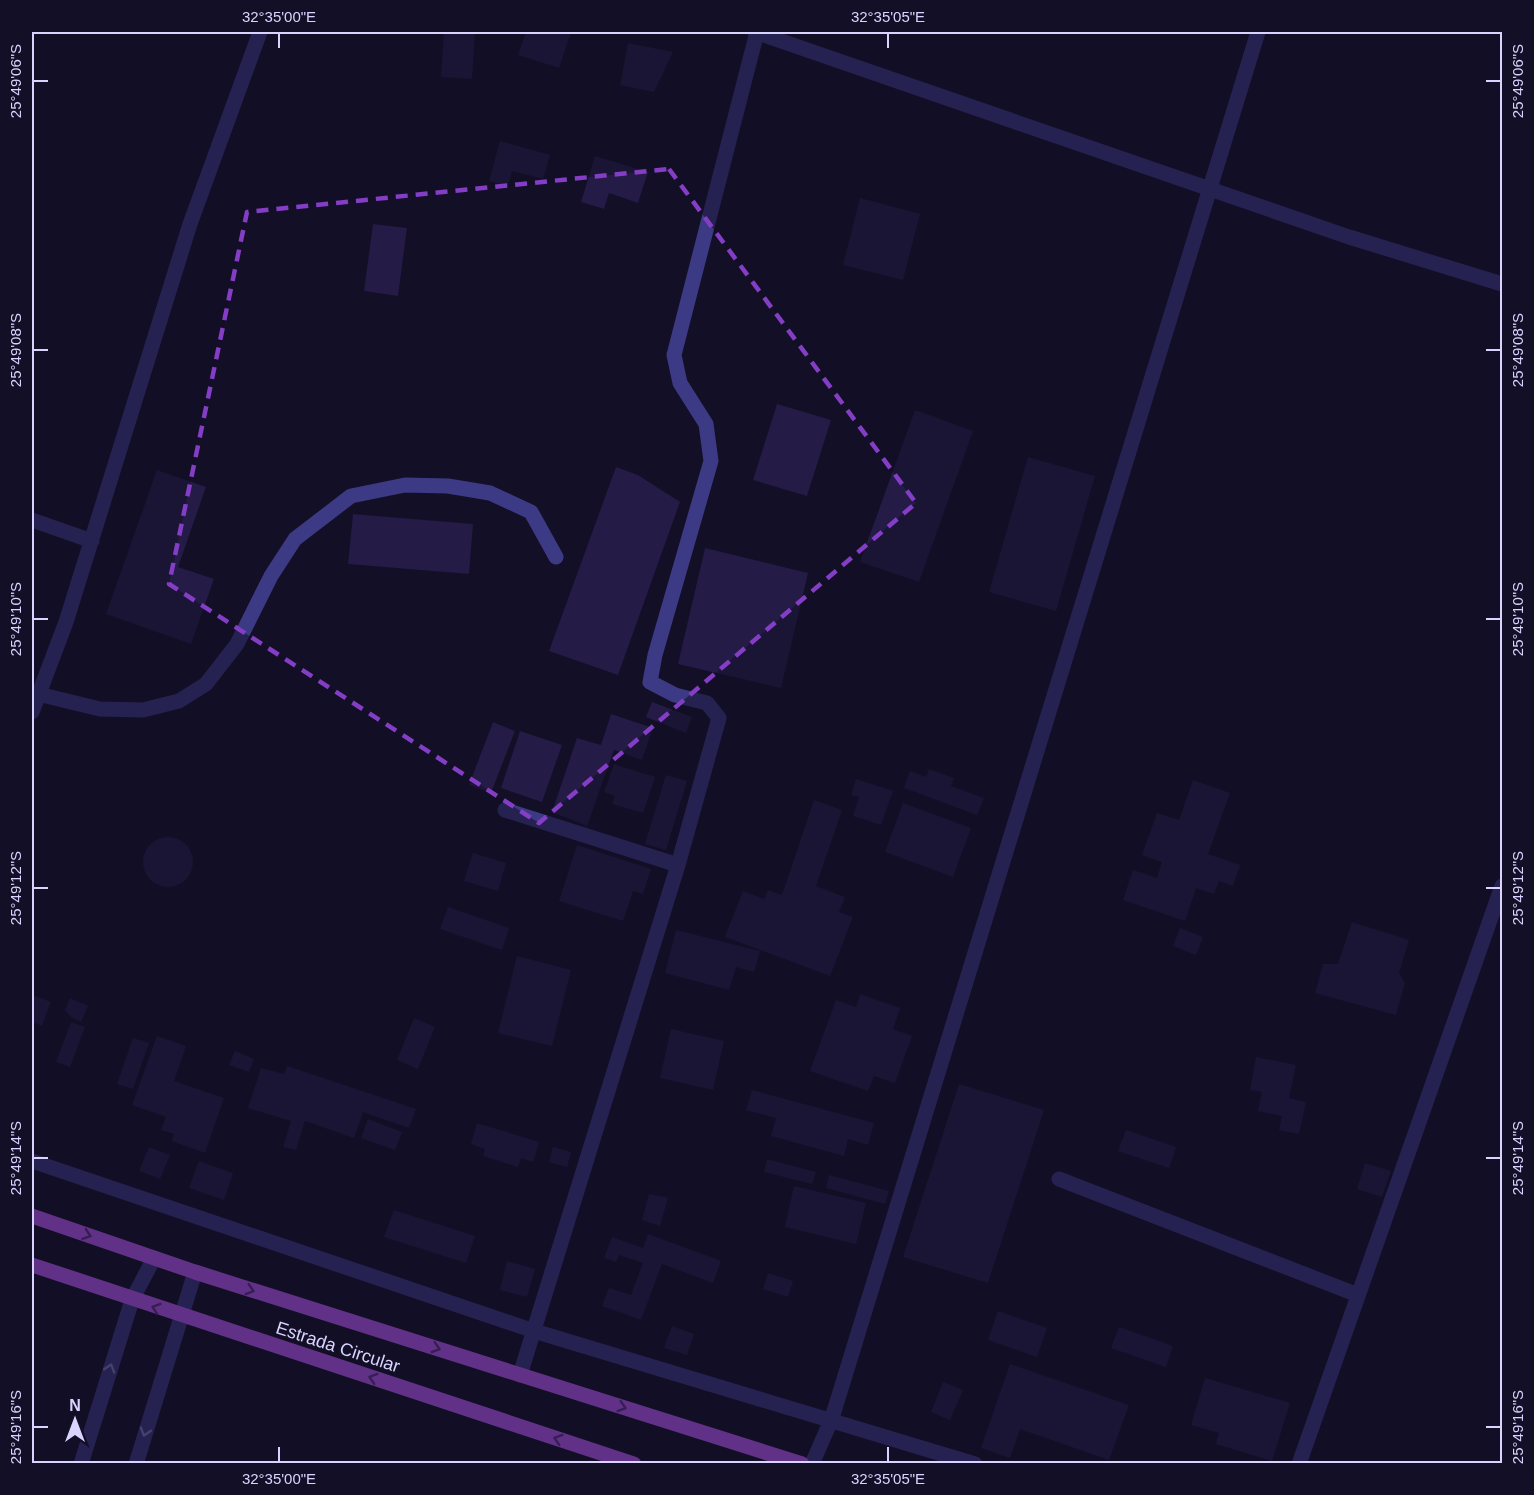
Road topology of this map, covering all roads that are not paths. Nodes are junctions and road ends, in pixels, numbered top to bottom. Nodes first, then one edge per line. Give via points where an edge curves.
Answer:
1 (260, 32) edge
2 (756, 32) edge
3 (1258, 32) edge
4 (1212, 187) junction
5 (1503, 284) edge
6 (32, 520) edge
7 (92, 541) junction
8 (556, 557) dead end
9 (38, 694) junction
10 (32, 712) edge
11 (504, 810) dead end
12 (678, 865) junction
13 (1503, 886) edge
14 (32, 1161) edge
15 (1059, 1179) dead end
16 (32, 1216) edge
17 (154, 1258) junction
18 (32, 1265) edge
19 (195, 1272) junction
20 (1358, 1295) junction
21 (132, 1300) junction
22 (181, 1316) junction
23 (534, 1331) junction
24 (520, 1375) junction
25 (831, 1418) junction
26 (81, 1464) edge
27 (136, 1464) edge
28 (634, 1464) edge
29 (802, 1464) edge
30 (812, 1464) edge
31 (975, 1464) edge
32 (1299, 1464) edge

1 - 7 street via 190,225
2 - 4 street
2 - 12 street via 674,355 680,383 706,424 711,461 650,682 675,695 707,704 719,718
3 - 4 street
4 - 5 street via 1349,237
4 - 25 street
6 - 7 street
7 - 9 street
8 - 9 street via 531,512 490,493 448,486 405,485 351,496 295,539 271,576 237,644 206,684 179,701 143,710 100,709
9 - 10 street
11 - 12 street
12 - 23 street
13 - 20 street
14 - 23 street
15 - 20 street
16 -> 17 main road
17 - 19 main road
17 - 21 street
18 - 21 main road, Estrada Circular
19 - 22 street
19 -> 24 main road
20 - 32 street
22 -> 21 main road, Estrada Circular
26 -> 21 street
22 -> 27 street
28 -> 22 main road, Estrada Circular
23 - 24 street
23 - 25 street
24 -> 29 main road
25 - 30 street
25 - 31 street

